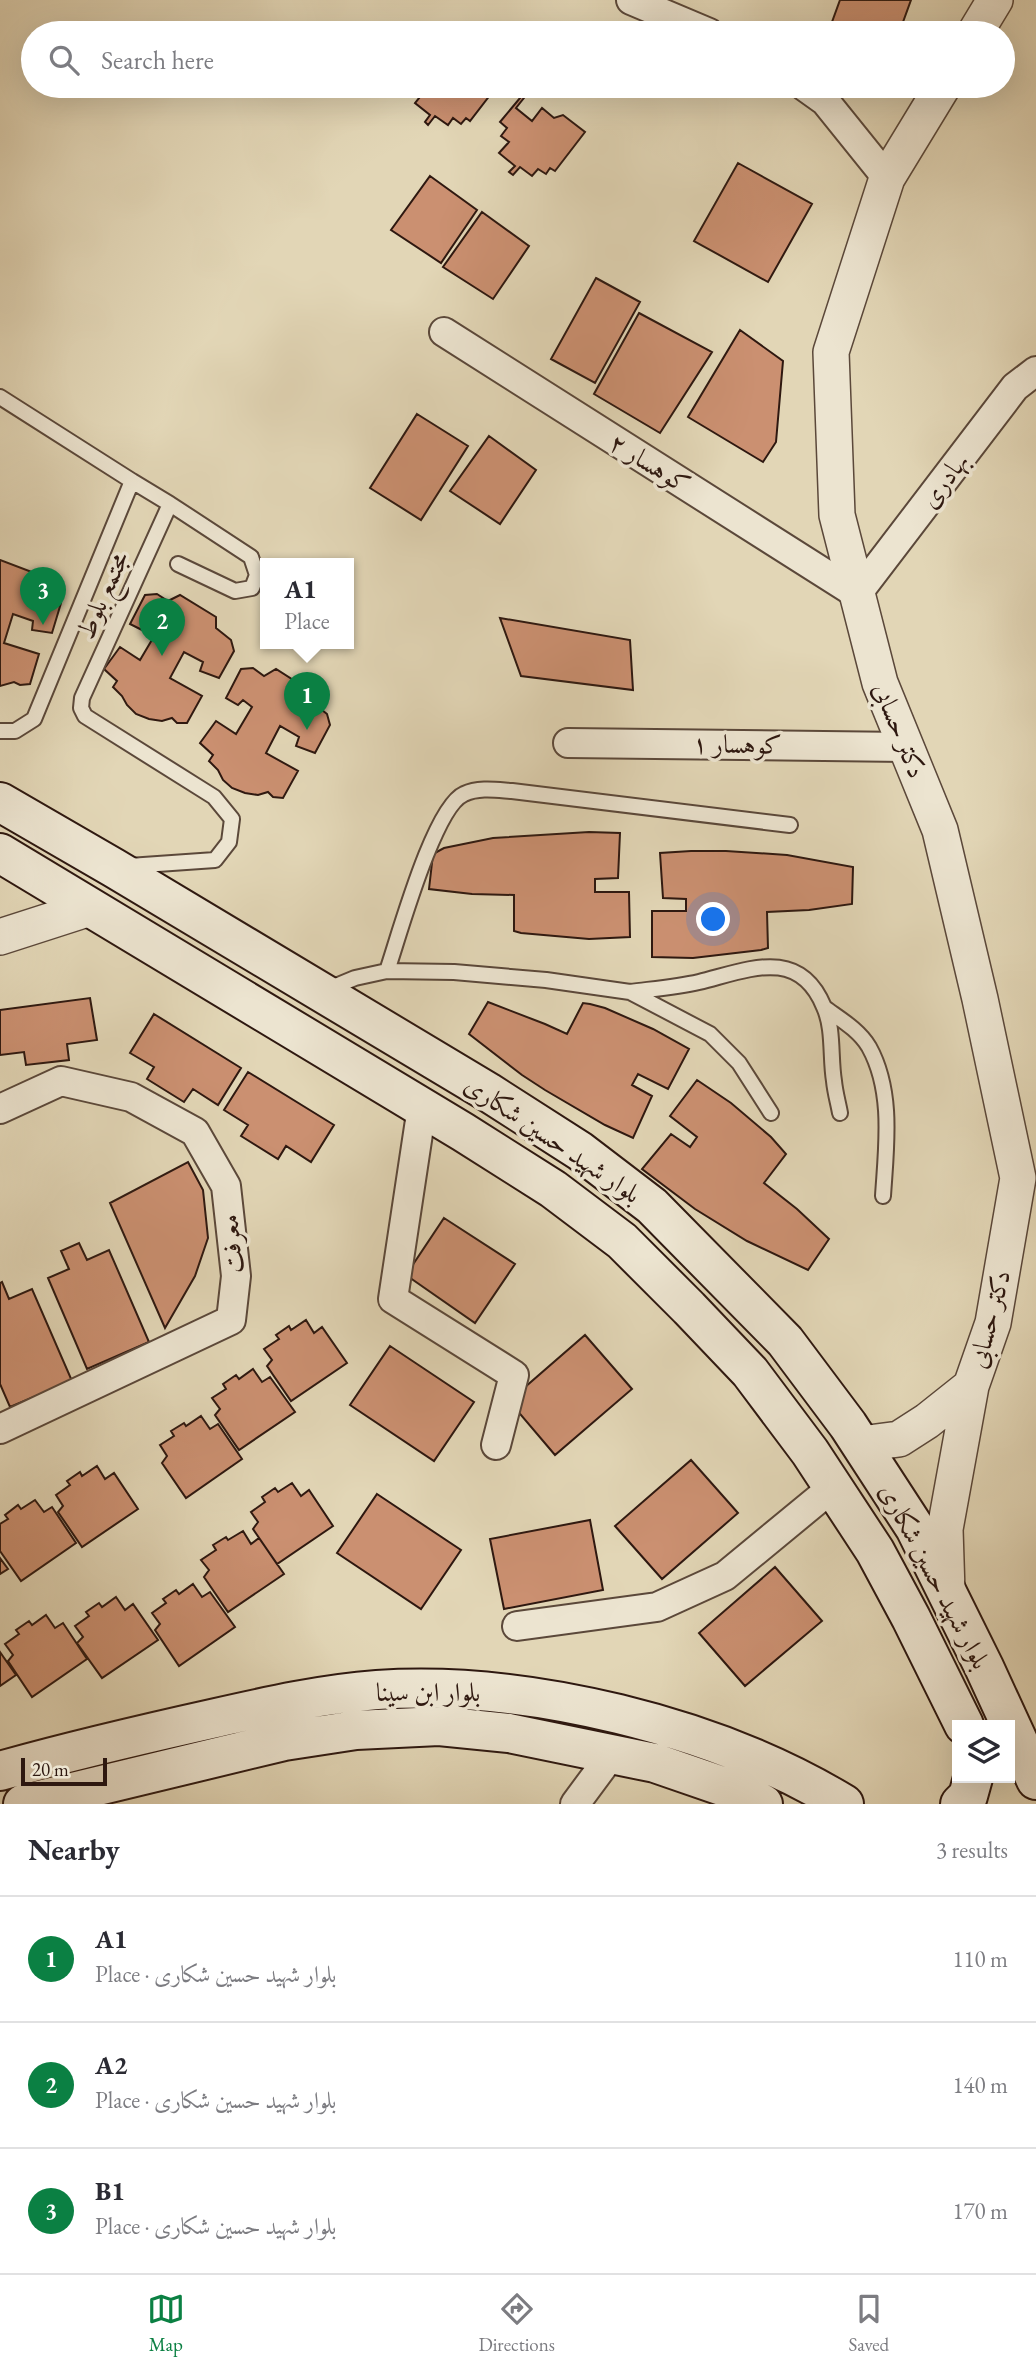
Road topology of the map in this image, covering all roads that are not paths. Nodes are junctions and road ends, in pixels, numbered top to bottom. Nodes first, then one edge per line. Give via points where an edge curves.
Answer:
1 (631, 0) edge
2 (995, 0) edge
3 (681, 21) edge
4 (982, 21) edge
5 (821, 98) edge
6 (936, 98) edge
7 (887, 177) junction
8 (444, 332) dead end
9 (1036, 371) edge
10 (0, 397) edge
11 (132, 481) junction
12 (170, 504) junction
13 (178, 564) dead end
14 (857, 594) junction
15 (0, 731) edge
16 (568, 743) dead end
17 (906, 747) junction
18 (0, 802) edge
19 (790, 825) dead end
20 (0, 853) edge
21 (114, 868) junction
22 (90, 908) junction
23 (0, 937) edge
24 (387, 971) junction
25 (321, 992) junction
26 (630, 992) junction
27 (825, 1007) junction
28 (422, 1107) junction
29 (0, 1109) edge
30 (840, 1112) dead end
31 (771, 1113) dead end
32 (883, 1196) dead end
33 (971, 1386) junction
34 (0, 1429) edge
35 (861, 1444) junction
36 (496, 1445) dead end
37 (833, 1487) junction
38 (947, 1592) junction
39 (517, 1626) dead end
40 (962, 1720) edge
41 (612, 1754) junction
42 (0, 1771) edge
43 (1036, 1780) edge
44 (23, 1804) edge
45 (575, 1804) edge
46 (763, 1804) edge
47 (844, 1804) edge

1 - 3 street
2 - 4 street
5 - 7 street
6 - 7 street, دکتر حسابی
7 - 14 street, دکتر حسابی via 831,352 836,515
8 - 14 street, کوهسار ۲
9 - 14 street, بهادری via 1015,387
10 - 11 lane
11 - 12 lane
11 - 15 lane, مجتمع بلوط via 34,719 15,731
12 - 13 lane via 251,557 257,575 252,588 235,591
12 - 21 lane, مجتمع بلوط via 81,708 85,716 214,797 232,819 229,842 215,860
14 - 17 street, دکتر حسابی via 880,683
16 - 17 street, کوهسار ۱
17 - 33 street, دکتر حسابی via 940,830 1018,1178 993,1323
18 - 21 main road, بلوار شهید حسین شکاری
19 - 24 lane via 512,791 463,794 451,804 423,862
20 - 22 main road, بلوار شهید حسین شکاری
21 - 22 main road
21 - 25 main road, بلوار شهید حسین شکاری
22 - 23 street
22 - 28 main road, بلوار شهید حسین شکاری
24 - 25 lane
24 - 26 lane via 454,972
25 - 35 main road, بلوار شهید حسین شکاری via 580,1151 652,1206 786,1342
26 - 27 lane via 695,983 764,965 791,970 808,980
26 - 31 lane via 710,1034 739,1063
27 - 30 lane
27 - 32 lane via 869,1046 880,1075 887,1121
28 - 36 street via 393,1299 514,1375
28 - 37 main road, بلوار شهید حسین شکاری via 553,1189 622,1241 750,1372
29 - 34 street, معرفت via 61,1082 131,1097 195,1132 226,1186 236,1276 231,1320
33 - 35 street via 899,1439
33 - 38 street, دکتر حسابی via 945,1529
35 - 38 main road, بلوار شهید حسین شکاری via 915,1528
37 - 39 street via 725,1576 657,1607
37 - 40 main road, بلوار شهید حسین شکاری via 875,1551
38 - 43 main road, بلوار شهید حسین شکاری
41 - 44 main road, بلوار ابن سینا via 509,1733 439,1726 356,1730 284,1741
41 - 45 street
41 - 46 main road, بلوار ابن سینا via 654,1763
42 - 47 main road, بلوار ابن سینا via 307,1699 376,1690 453,1689 592,1709 674,1730 741,1753

